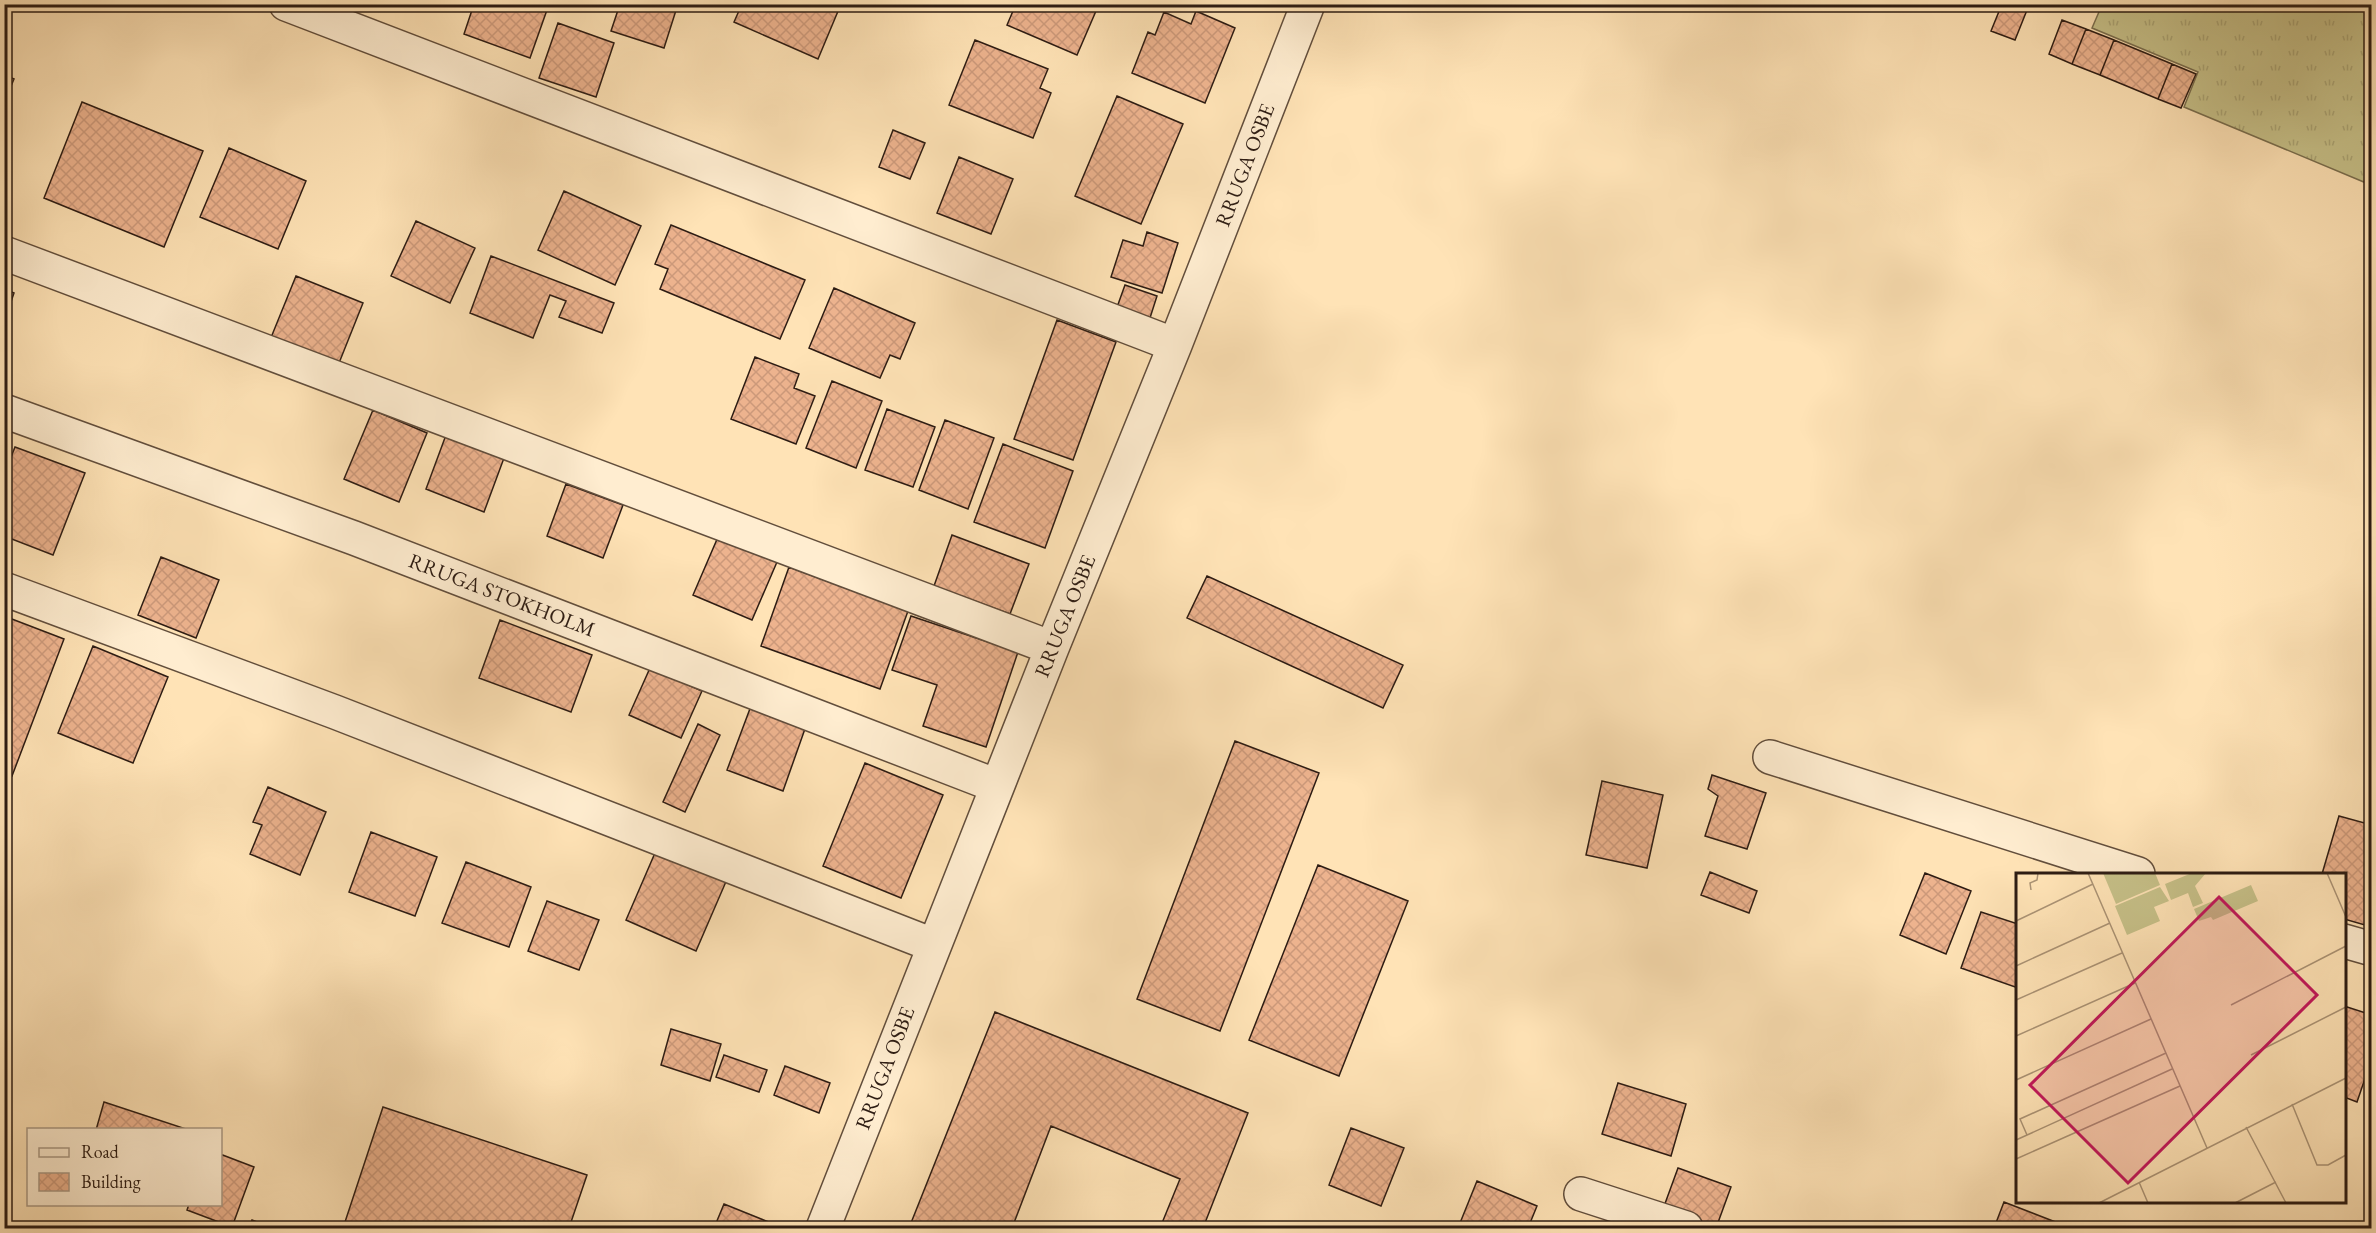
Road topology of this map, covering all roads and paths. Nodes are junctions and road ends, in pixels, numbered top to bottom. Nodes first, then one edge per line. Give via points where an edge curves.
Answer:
1 (286, 4) edge
2 (1300, 7) edge
3 (4, 253) edge
4 (1175, 345) junction
5 (4, 411) edge
6 (4, 589) edge
7 (1052, 648) junction
8 (1770, 757) dead end
9 (997, 786) junction
10 (2135, 873) edge
11 (2346, 941) edge
12 (933, 945) junction
13 (2372, 949) edge
14 (1581, 1194) dead end
15 (823, 1228) edge
16 (1686, 1228) edge

1 - 4 street
2 - 4 street, RRUGA OSBE
3 - 7 street
4 - 7 street, RRUGA OSBE
5 - 9 street, RRUGA STOKHOLM via 354,538
6 - 12 street via 334,711
7 - 9 street, RRUGA OSBE
8 - 10 street
9 - 12 street, RRUGA OSBE
11 - 13 street
12 - 15 street, RRUGA OSBE
14 - 16 street

